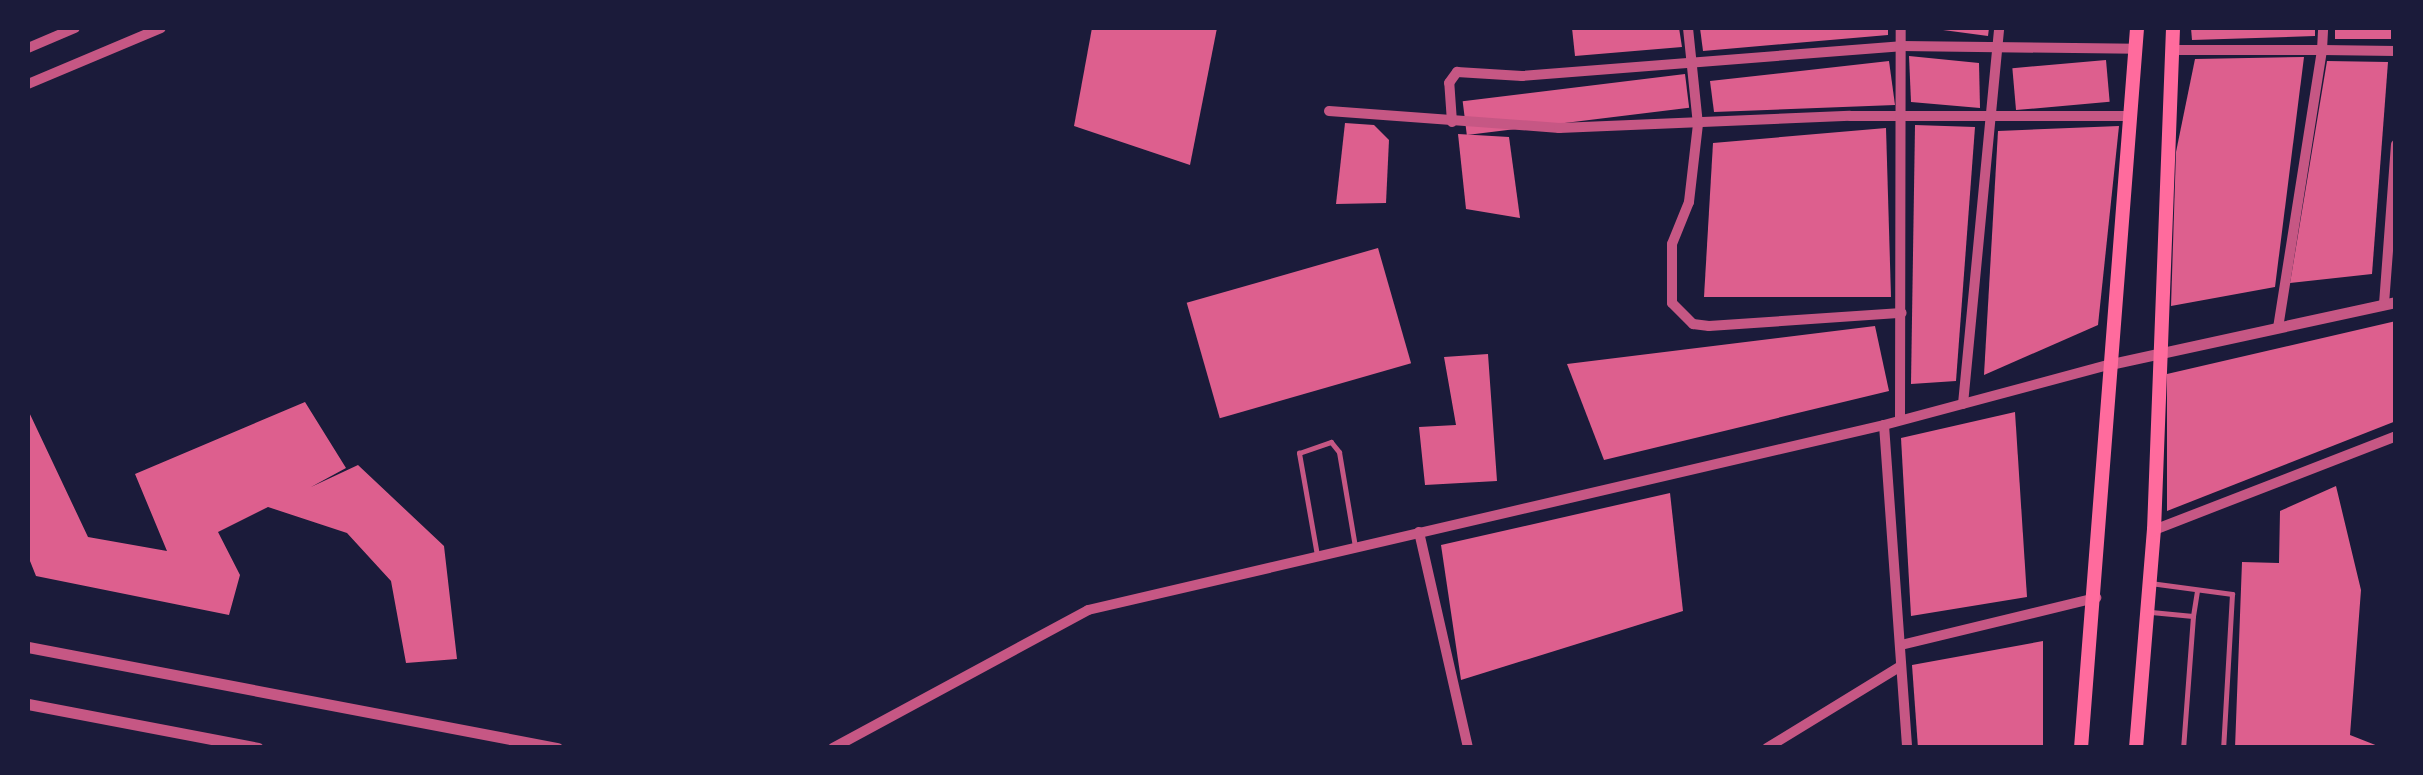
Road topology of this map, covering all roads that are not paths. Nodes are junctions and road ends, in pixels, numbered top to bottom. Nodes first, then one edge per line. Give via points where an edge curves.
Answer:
1 (75, 28) edge
2 (161, 28) edge
3 (1688, 28) edge
4 (1900, 28) edge
5 (1999, 28) edge
6 (2137, 28) edge
7 (2174, 28) edge
8 (2324, 28) edge
9 (1901, 46) junction
10 (1997, 47) junction
11 (28, 48) edge
12 (2136, 48) junction
13 (2172, 50) junction
14 (2322, 50) junction
15 (2396, 51) edge
16 (1691, 63) junction
17 (28, 84) edge
18 (1330, 111) dead end
19 (1988, 113) junction
20 (1902, 116) junction
21 (2129, 116) junction
22 (1452, 122) junction
23 (1698, 124) junction
24 (2396, 144) edge
25 (2390, 303) edge
26 (1902, 313) junction
27 (2278, 328) junction
28 (2159, 354) junction
29 (2110, 364) junction
30 (1962, 404) junction
31 (1900, 420) junction
32 (1884, 425) junction
33 (2396, 436) edge
34 (2154, 530) junction
35 (1420, 532) junction
36 (1356, 548) junction
37 (1317, 555) junction
38 (2150, 584) junction
39 (2197, 589) junction
40 (2097, 598) junction
41 (2148, 611) junction
42 (2193, 616) junction
43 (1901, 645) junction
44 (28, 646) edge
45 (1901, 666) junction
46 (28, 704) edge
47 (258, 748) edge
48 (556, 748) edge
49 (833, 748) edge
50 (1468, 748) edge
51 (1767, 748) edge
52 (1907, 748) edge
53 (2081, 748) edge
54 (2136, 748) edge
55 (2183, 748) edge
56 (2223, 748) edge

1 - 11 street
2 - 17 street
3 - 16 street
4 - 9 street
5 - 10 street
6 - 12 main road
7 - 13 main road
8 - 14 street
9 - 10 street
9 - 16 street
9 - 20 street
10 - 12 street
10 - 19 street
12 - 21 main road
13 - 14 street
13 - 28 main road
14 - 15 street
14 - 27 street
16 - 22 street via 1522,76 1458,72 1450,83
16 - 23 street
18 - 22 street
19 - 20 street
19 - 21 street
19 - 30 street
20 - 23 street
20 - 26 street
21 - 29 main road
22 - 23 street via 1560,128
23 - 26 street via 1689,202 1672,244 1672,303 1682,315 1709,326
24 - 25 street
25 - 27 street
26 - 31 street
27 - 28 street
28 - 29 street
28 - 34 main road
29 - 30 street
29 - 40 main road
30 - 31 street
31 - 32 street
32 - 35 street
32 - 43 street
33 - 34 street
34 - 38 main road
35 - 36 street
35 - 50 street
36 - 37 street
36 - 37 lane via 1333,442 1298,453
37 - 49 street via 1088,610
38 - 39 lane
38 - 41 main road
39 - 42 lane
39 - 56 lane via 2232,594
40 - 43 street
40 - 53 main road
41 - 42 lane
41 - 54 main road
42 - 55 lane
43 - 45 street
44 - 48 street
45 - 51 street
45 - 52 street
46 - 47 street

